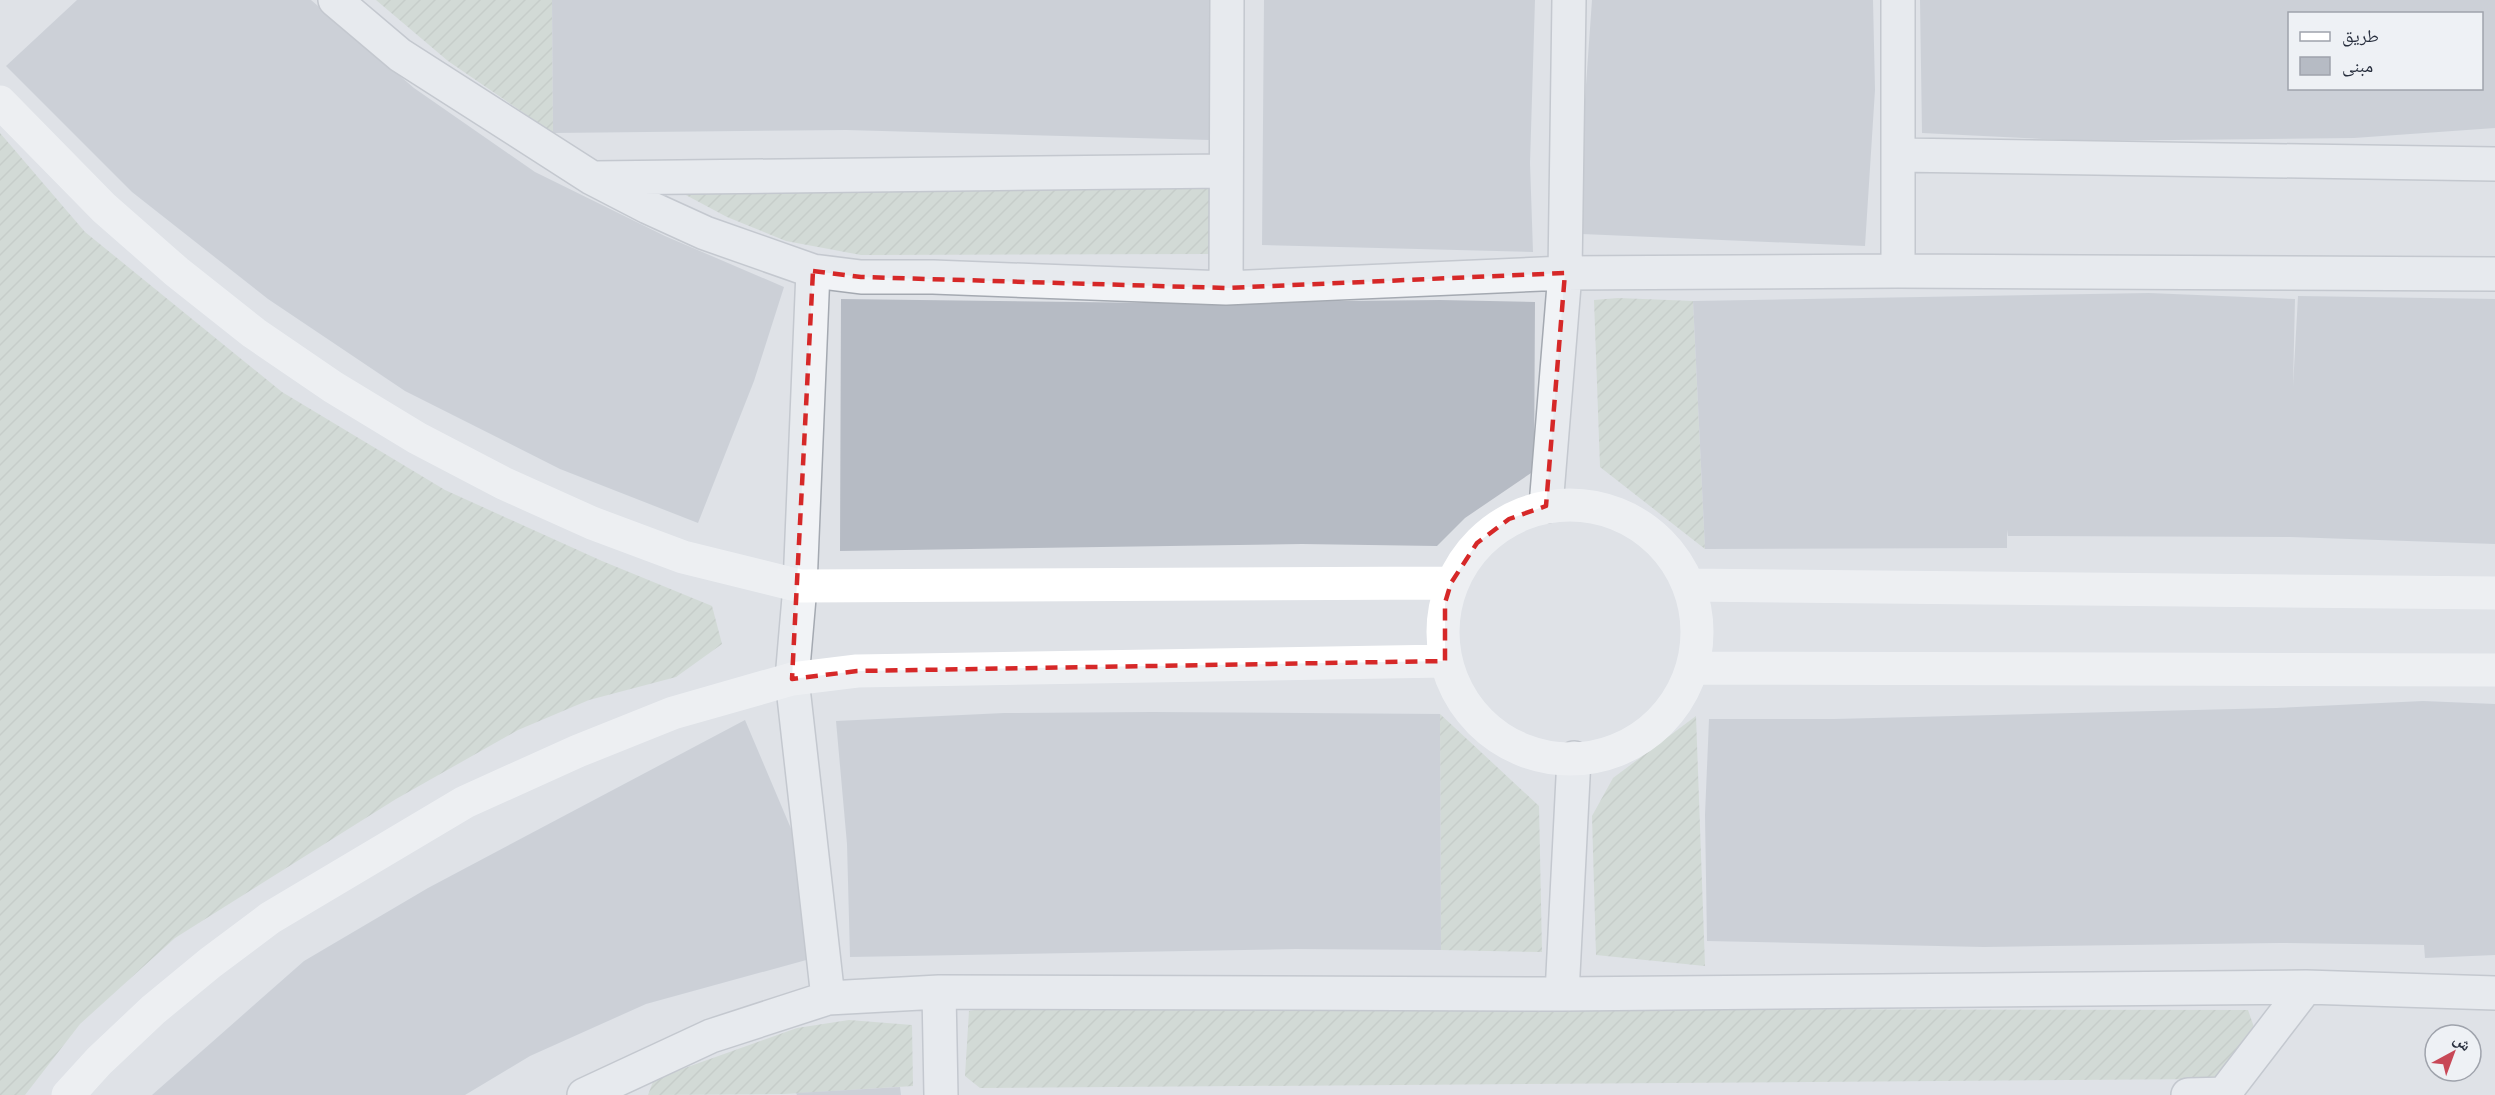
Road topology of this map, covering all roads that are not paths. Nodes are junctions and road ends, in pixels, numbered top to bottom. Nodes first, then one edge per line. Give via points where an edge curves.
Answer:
1 (335, 0) edge
2 (1227, 0) edge
3 (1569, 0) edge
4 (1898, 0) edge
5 (0, 102) edge
6 (1898, 155) junction
7 (2495, 164) edge
8 (1226, 171) junction
9 (592, 178) junction
10 (813, 271) junction
11 (1898, 271) junction
12 (1565, 273) junction
13 (2495, 274) edge
14 (1226, 288) junction
15 (1546, 506) junction
16 (1451, 583) junction
17 (1689, 585) junction
18 (800, 586) junction
19 (2495, 593) edge
20 (1445, 661) junction
21 (1693, 668) junction
22 (2495, 670) edge
23 (792, 679) junction
24 (1574, 758) junction
25 (2306, 987) junction
26 (939, 992) junction
27 (2495, 993) edge
28 (1562, 994) junction
29 (828, 998) junction
30 (615, 1087) edge
31 (2224, 1094) edge
32 (68, 1095) edge
33 (584, 1095) edge
34 (941, 1095) edge
35 (2188, 1095) edge

1 - 9 street via 400,55
2 - 8 street
3 - 12 street
4 - 6 street
5 - 18 street via 104,208 177,272 254,333 417,438 592,523 683,557
6 - 7 street
6 - 11 street
8 - 9 street
8 - 14 street
9 - 10 street via 705,233
10 - 14 street via 861,277
10 - 18 street
11 - 12 street
11 - 13 street
12 - 14 street
12 - 15 street
15 - 16 street via 1509,519 1477,543
15 - 17 street via 1590,505 1631,519 1666,547
16 - 18 street
16 - 20 street via 1442,632
17 - 19 street
17 - 21 street via 1698,626
18 - 23 street
20 - 23 street via 857,671
20 - 24 street via 1459,696 1482,725 1512,746 1547,758
21 - 22 street
21 - 24 street via 1678,702 1652,730 1621,750
23 - 29 street
23 - 32 street via 673,713 465,802 270,918 153,1010
24 - 28 street
25 - 27 street
25 - 28 street
25 - 31 street
26 - 28 street
26 - 29 street
26 - 34 street
29 - 30 street via 711,1036
30 - 33 street
31 - 35 street

